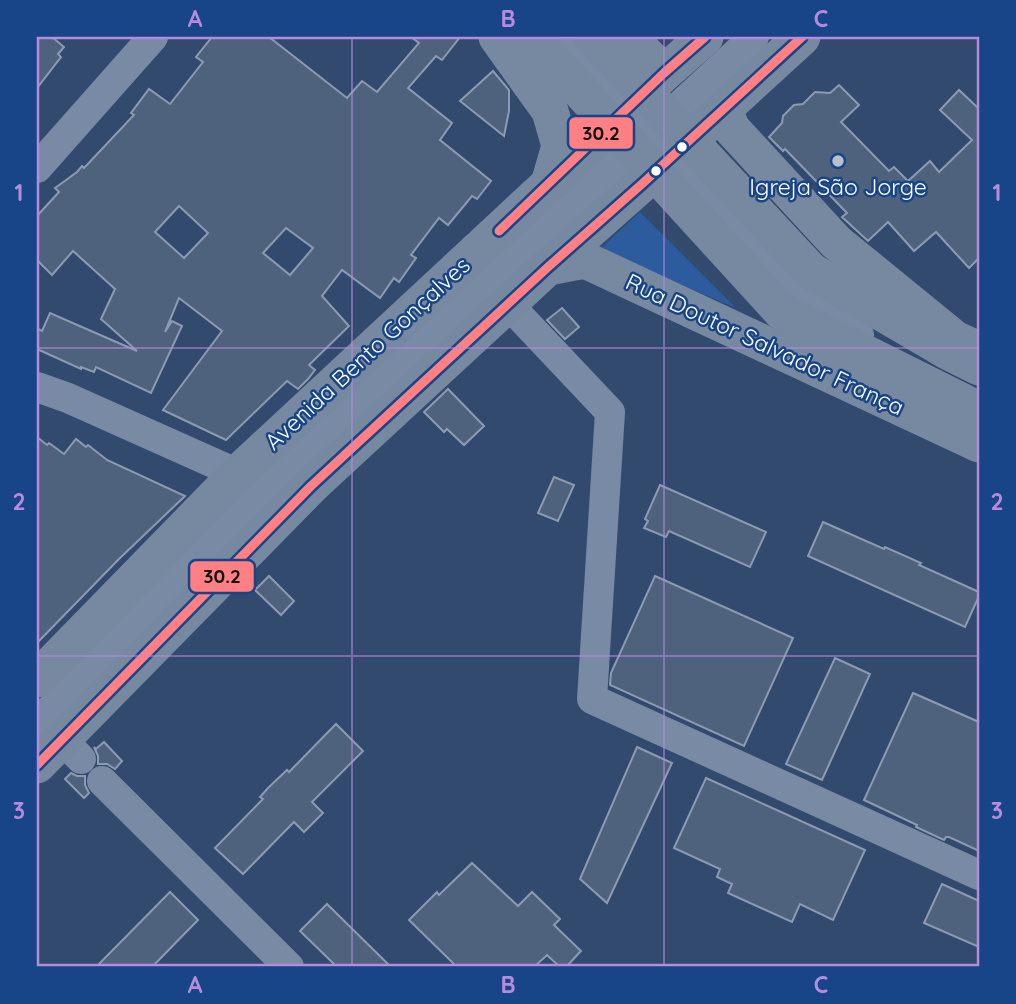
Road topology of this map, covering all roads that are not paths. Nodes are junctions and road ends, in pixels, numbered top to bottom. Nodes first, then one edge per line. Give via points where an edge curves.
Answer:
1 (153, 37) edge
2 (497, 37) edge
3 (531, 37) edge
4 (562, 37) edge
5 (593, 37) edge
6 (629, 37) edge
7 (705, 37) edge
8 (754, 37) edge
9 (802, 37) edge
10 (664, 74) junction
11 (726, 106) junction
12 (37, 168) edge
13 (549, 184) junction
14 (835, 242) junction
15 (548, 267) junction
16 (508, 304) junction
17 (758, 341) junction
18 (979, 350) edge
19 (979, 367) edge
20 (37, 387) edge
21 (979, 399) edge
22 (979, 410) edge
23 (979, 444) edge
24 (252, 480) junction
25 (312, 486) junction
26 (37, 679) edge
27 (60, 740) edge
28 (37, 765) edge
29 (102, 781) dead end
30 (979, 875) edge
31 (289, 967) edge

1 - 12 street
2 - 13 main road via 550,111 560,146
3 - 22 main road, bridge via 781,311
4 - 21 street, bridge via 796,293 901,362
5 - 19 main road, bridge via 811,271
6 - 10 main road
7 - 10 main road, Avenida Bento Gonçalves
8 - 24 street
9 - 11 main road
10 - 13 main road, Avenida Bento Gonçalves
11 - 14 main road via 732,129
11 - 15 main road
13 - 24 main road, Avenida Bento Gonçalves
14 - 17 main road via 790,254 762,284
14 - 18 main road via 955,339
15 - 16 main road
15 - 17 main road, Rua Doutor Salvador França via 585,260
16 - 25 main road
16 - 30 street via 610,412 592,699
17 - 23 main road, Rua Doutor Salvador França
20 - 24 street
24 - 25 street
24 - 26 main road, Avenida Bento Gonçalves
24 - 27 street
25 - 27 main road
27 - 28 main road
29 - 31 street

